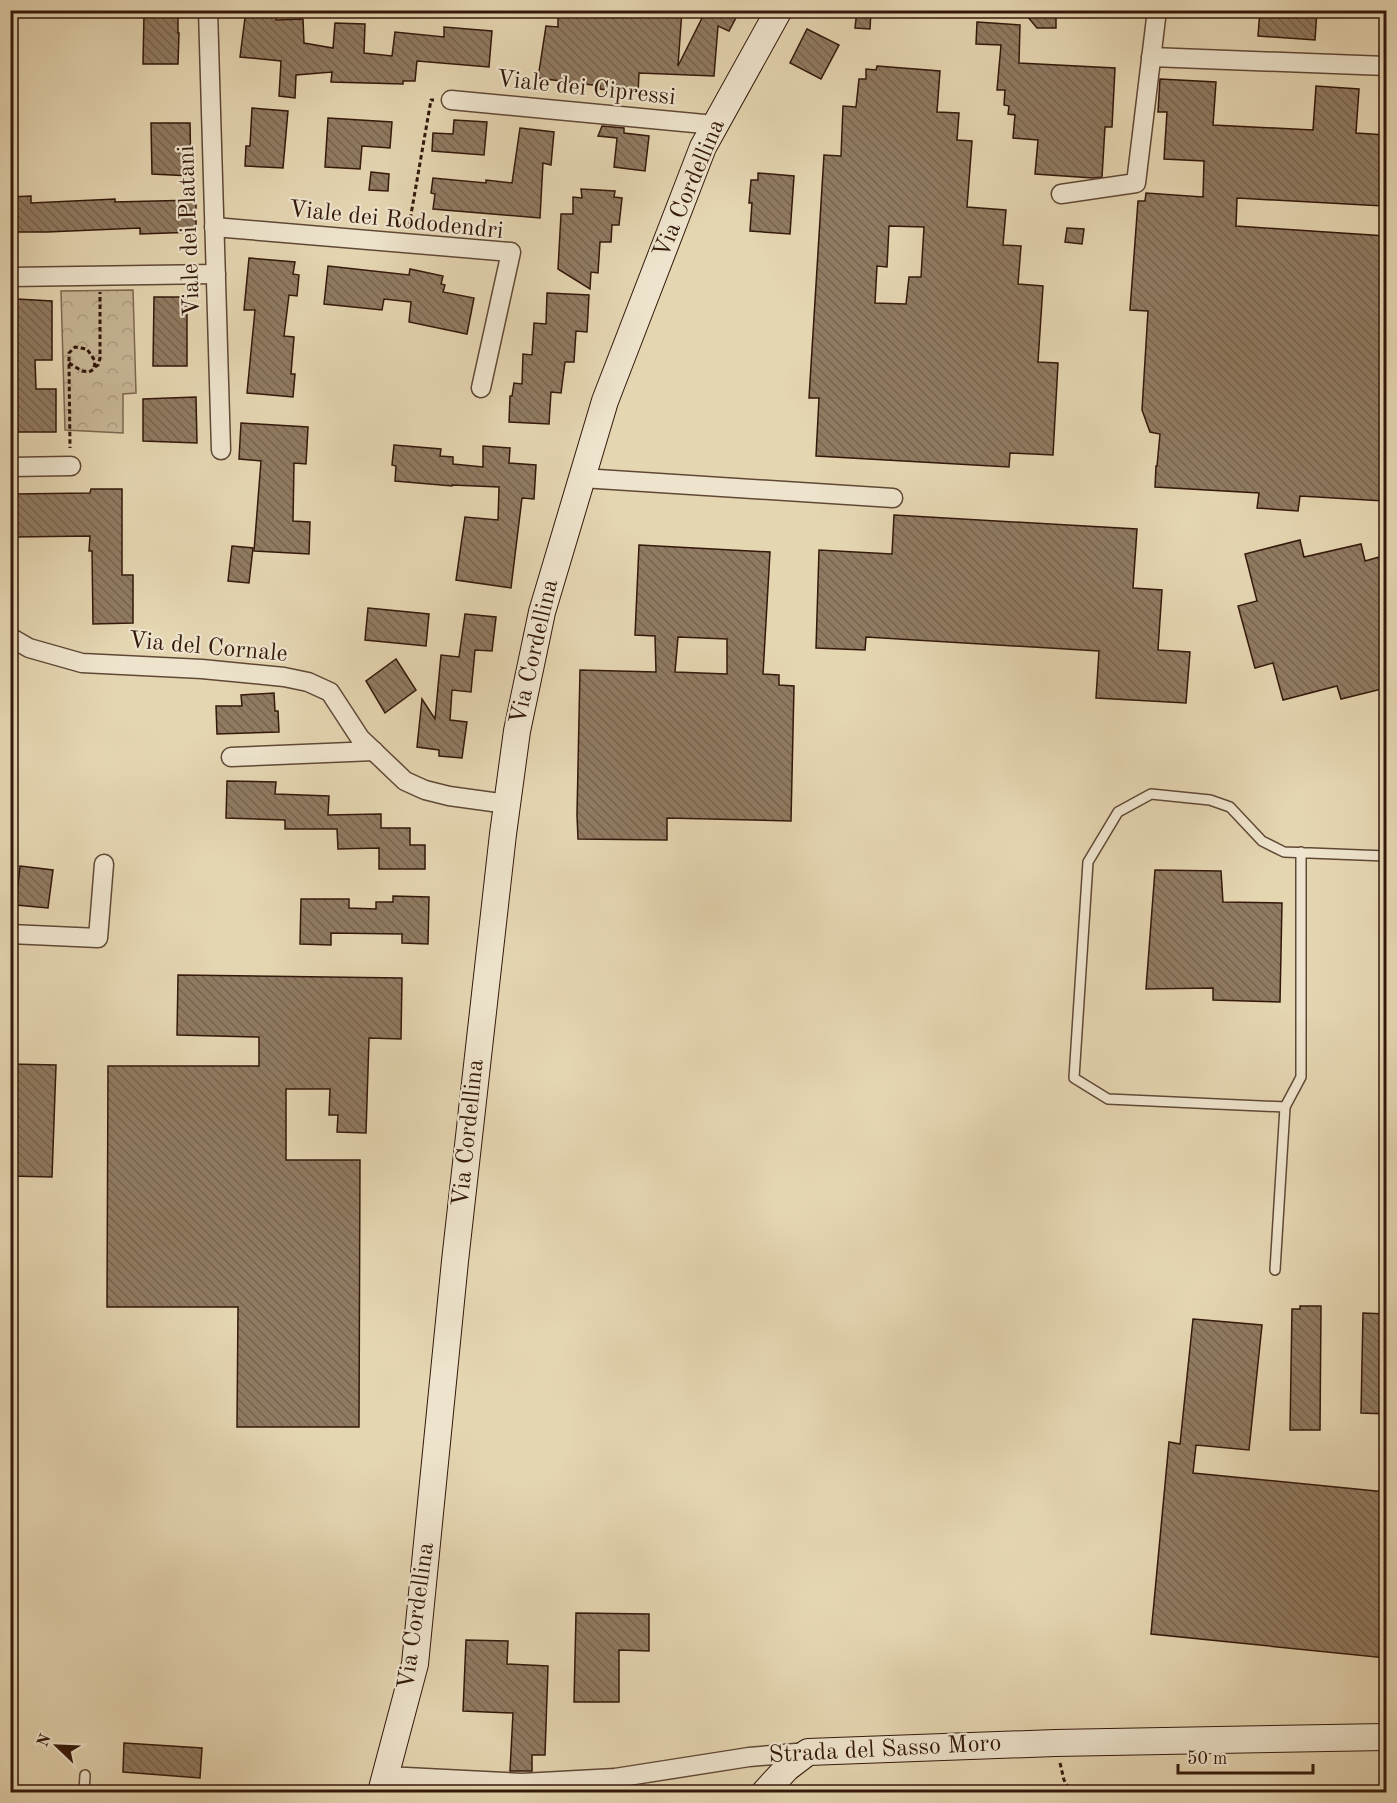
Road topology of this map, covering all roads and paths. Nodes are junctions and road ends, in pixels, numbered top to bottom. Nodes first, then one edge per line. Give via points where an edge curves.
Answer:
1 (208, 10) edge
2 (779, 10) edge
3 (1157, 10) edge
4 (1151, 57) junction
5 (1386, 66) edge
6 (451, 100) joint
7 (715, 125) junction
8 (1061, 194) dead end
9 (214, 227) junction
10 (406, 243) junction
11 (216, 274) junction
12 (99, 276) junction
13 (10, 277) edge
14 (69, 363) junction
15 (94, 369) junction
16 (481, 388) dead end
17 (70, 430) dead end
18 (221, 450) dead end
19 (71, 465) dead end
20 (10, 467) edge
21 (582, 478) junction
22 (893, 498) dead end
23 (10, 637) edge
24 (374, 751) junction
25 (231, 757) dead end
26 (507, 804) junction
27 (1301, 852) junction
28 (1386, 856) edge
29 (104, 864) dead end
30 (10, 934) edge
31 (1285, 1107) junction
32 (1275, 1270) dead end
33 (1386, 1737) edge
34 (1055, 1743) junction
35 (808, 1752) junction
36 (85, 1775) dead end
37 (384, 1784) edge
38 (84, 1792) edge
39 (765, 1792) edge
40 (1071, 1792) edge

1 - 9 street, Viale dei Platani
2 - 7 street, Via Cordellina
3 - 4 street
4 - 5 street
4 - 8 street via 1136,183
6 - 7 street, Viale dei Cipressi
6 - 10 path via 431,100
7 - 21 street, Via Cordellina via 703,147 605,401
9 - 10 street, Viale dei Rododendri
9 - 11 street, Viale dei Platani
10 - 16 street, Viale dei Rododendri via 511,252
11 - 12 street
11 - 18 street, Viale dei Platani
12 - 13 street
12 - 15 path via 101,341
14 - 15 path via 81,371
14 - 15 path via 69,353 81,347 92,355
14 - 17 path
19 - 20 street
21 - 22 street
21 - 26 street, Via Cordellina via 542,612 517,731
23 - 24 street, Via del Cornale via 29,648 82,663 202,669 308,682 330,692 360,738
24 - 25 street
24 - 26 street, Via del Cornale via 405,781 425,790
26 - 37 street, Via Cordellina via 454,1261 415,1664
27 - 28 lane
27 - 31 lane via 1301,1077
27 - 31 lane via 1284,852 1262,841 1230,807 1210,800 1151,794 1118,812 1088,861 1084,918 1074,1078 1108,1099
29 - 30 street via 98,938
31 - 32 lane
33 - 34 street, Strada del Sasso Moro
34 - 35 street, Strada del Sasso Moro
34 - 40 path
35 - 37 street, Strada del Sasso Moro via 604,1779
35 - 39 street
36 - 38 lane

